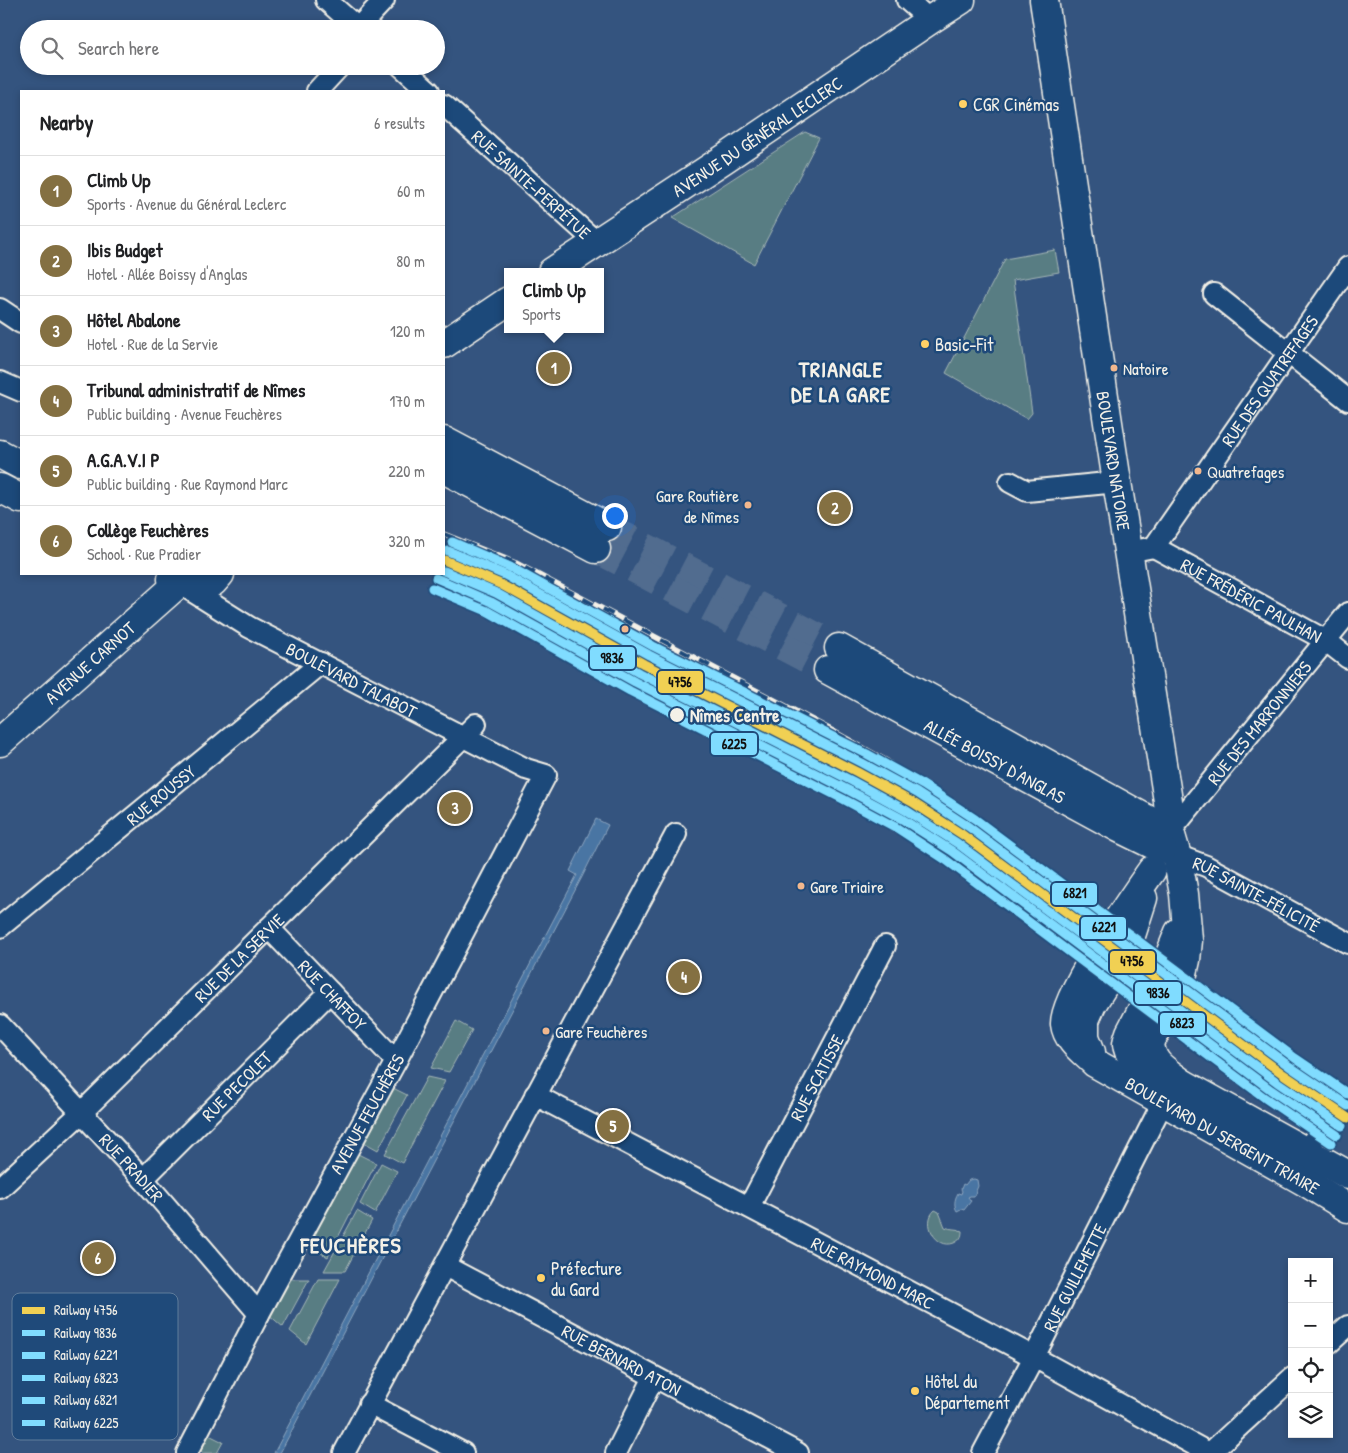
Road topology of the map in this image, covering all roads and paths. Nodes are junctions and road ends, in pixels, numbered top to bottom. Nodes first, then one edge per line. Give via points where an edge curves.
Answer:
1 (326, 0) edge
2 (384, 0) edge
3 (906, 0) edge
4 (961, 0) edge
5 (1044, 0) edge
6 (350, 20) edge
7 (366, 20) edge
8 (930, 20) junction
9 (332, 75) edge
10 (411, 75) edge
11 (318, 90) edge
12 (428, 90) edge
13 (445, 106) edge
14 (596, 242) junction
15 (1348, 267) edge
16 (558, 268) edge
17 (1214, 294) dead end
18 (504, 304) edge
19 (0, 309) edge
20 (20, 322) edge
21 (445, 343) edge
22 (1288, 352) junction
23 (0, 382) edge
24 (20, 391) edge
25 (1348, 400) edge
26 (445, 443) edge
27 (0, 454) edge
28 (20, 464) edge
29 (445, 469) edge
30 (1010, 482) dead end
31 (1117, 482) junction
32 (0, 488) edge
33 (20, 498) edge
34 (1141, 550) junction
35 (219, 575) edge
36 (177, 577) edge
37 (1348, 613) edge
38 (1325, 640) junction
39 (1348, 658) edge
40 (834, 659) tunnel mouth
41 (321, 663) junction
42 (470, 730) junction
43 (0, 742) edge
44 (546, 775) joint
45 (676, 834) dead end
46 (1165, 852) junction
47 (1185, 914) junction
48 (0, 927) edge
49 (269, 928) junction
50 (1348, 943) edge
51 (885, 946) dead end
52 (330, 992) junction
53 (0, 1025) edge
54 (396, 1062) junction
55 (1140, 1065) joint
56 (1182, 1083) junction
57 (535, 1095) junction
58 (1163, 1102) junction
59 (1342, 1102) dead end
60 (81, 1113) junction
61 (1306, 1150) junction
62 (1346, 1168) edge
63 (142, 1179) junction
64 (0, 1188) edge
65 (748, 1208) junction
66 (1348, 1208) edge
67 (444, 1266) junction
68 (259, 1314) junction
69 (1348, 1326) edge
70 (1333, 1339) edge
71 (1034, 1357) junction
72 (654, 1377) junction
73 (1288, 1382) edge
74 (370, 1404) junction
75 (187, 1453) edge
76 (344, 1453) edge
77 (464, 1453) edge
78 (616, 1453) edge
79 (798, 1453) edge
80 (983, 1453) edge
81 (1210, 1453) edge

1 - 6 street
2 - 7 street
3 - 8 street
4 - 8 main road, AVENUE DU GÉNÉRAL LECLERC
5 - 31 main road, BOULEVARD NATOIRE
8 - 14 main road, AVENUE DU GÉNÉRAL LECLERC
9 - 11 street
10 - 12 street
13 - 14 street, RUE SAINTE-PERPÉTUE
14 - 16 main road, AVENUE DU GÉNÉRAL LECLERC
15 - 22 street, RUE DES QUATREFAGES
17 - 22 street
18 - 21 main road
19 - 20 street
22 - 25 street
22 - 34 street, RUE DES QUATREFAGES
23 - 24 street
26 - 29 main road via 602,538
27 - 28 main road
30 - 31 street via 1027,491
31 - 34 main road, BOULEVARD NATOIRE
32 - 33 main road
34 - 38 street, RUE FRÉDÉRIC PAULHAN
34 - 46 main road, BOULEVARD NATOIRE via 1168,801
35 - 36 main road via 213,582
36 - 41 street, BOULEVARD TALABOT via 249,627
36 - 43 main road, AVENUE CARNOT
37 - 38 street, RUE DES MARRONNIERS
38 - 39 street, RUE FRÉDÉRIC PAULHAN
38 - 46 street, RUE DES MARRONNIERS
40 - 46 main road, ALLÉE BOISSY D'ANGLAS
41 - 42 street, BOULEVARD TALABOT
41 - 48 street, RUE ROUSSY
42 - 44 street, BOULEVARD TALABOT via 526,769
42 - 49 street, RUE DE LA SERVIE
44 - 54 street, AVENUE FEUCHÈRES
45 - 57 street
46 - 47 main road, BOULEVARD NATOIRE
46 - 50 street, RUE SAINTE-FÉLICITÉ via 1206,866
46 - 58 main road, BOULEVARD DU SERGENT TRIAIRE via 1115,923 1069,1002 1065,1024 1072,1041 1095,1063
47 - 55 main road, BOULEVARD NATOIRE via 1167,962 1127,1043
47 - 56 main road via 1188,940 1180,988 1150,1042 1158,1065
49 - 52 street, RUE CHAFFOY
49 - 60 street, RUE DE LA SERVIE
51 - 65 street, RUE SCATISSE
52 - 54 street, RUE CHAFFOY
52 - 63 street, RUE PECOLET
53 - 60 street, RUE PRADIER
54 - 68 street, AVENUE FEUCHÈRES
55 - 56 main road, BOULEVARD DU SERGENT TRIAIRE
56 - 61 main road, BOULEVARD DU SERGENT TRIAIRE
57 - 65 street, RUE RAYMOND MARC
57 - 67 street
58 - 66 main road, BOULEVARD DU SERGENT TRIAIRE
58 - 71 street, RUE GUILLEMETTE
59 - 61 street
60 - 63 street, RUE PRADIER
60 - 64 street, RUE DE LA SERVIE
61 - 62 main road, BOULEVARD DU SERGENT TRIAIRE
63 - 68 street, RUE PRADIER
65 - 71 street, RUE RAYMOND MARC
67 - 72 street, RUE BERNARD ATON
67 - 74 street
68 - 75 street, AVENUE FEUCHÈRES
69 - 70 street
71 - 80 street, RUE GUILLEMETTE
71 - 81 street, RUE RAYMOND MARC
72 - 78 street
72 - 79 street, RUE BERNARD ATON
73 - 81 street
74 - 76 street
74 - 77 street

